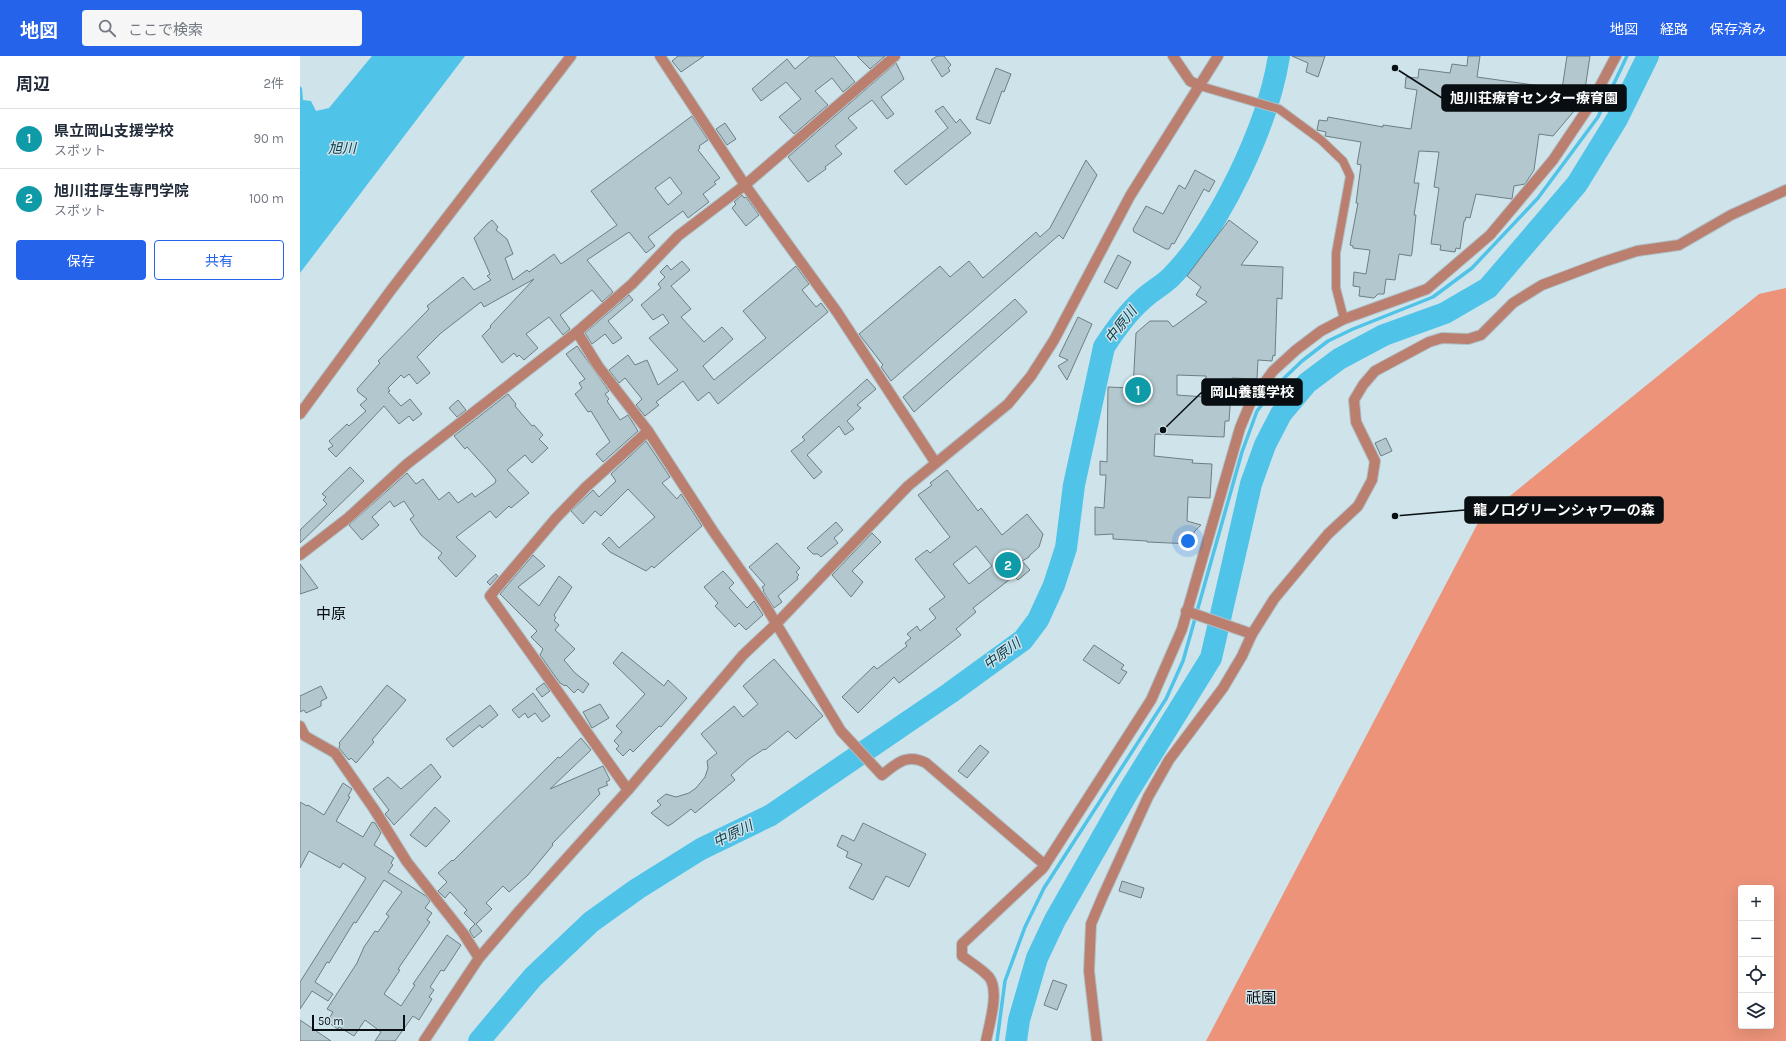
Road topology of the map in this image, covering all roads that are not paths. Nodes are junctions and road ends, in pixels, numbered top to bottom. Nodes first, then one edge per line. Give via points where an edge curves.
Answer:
1 (571, 56) edge
2 (660, 56) edge
3 (895, 56) edge
4 (1173, 56) edge
5 (1218, 56) edge
6 (1616, 56) edge
7 (1200, 86) junction
8 (745, 185) junction
9 (1786, 190) edge
10 (1344, 320) junction
11 (577, 332) junction
12 (300, 414) edge
13 (648, 431) junction
14 (935, 462) junction
15 (300, 555) edge
16 (1189, 612) junction
17 (777, 623) junction
18 (1249, 633) junction
19 (300, 726) edge
20 (628, 790) junction
21 (1045, 866) junction
22 (479, 958) junction
23 (424, 1041) edge
24 (986, 1041) edge
25 (1097, 1041) edge

1 - 12 street via 391,290
2 - 8 street
3 - 8 street
4 - 7 street via 1190,81
5 - 7 street
6 - 10 street via 1590,105 1553,160 1490,235 1427,289
7 - 10 lane via 1279,109 1321,140 1344,161 1350,176 1336,253 1336,288
7 - 14 street via 1130,196 1054,340 1032,376 1008,404 976,432
8 - 11 street via 678,236 632,284
8 - 14 street via 837,312
9 - 18 street via 1731,214 1679,245 1637,251 1542,285 1513,303 1481,335 1468,339 1442,338 1429,342 1375,371 1363,384 1354,400 1356,422 1375,461 1372,480 1358,506 1318,546
10 - 16 street via 1321,331 1296,350 1273,372 1252,399 1232,454
11 - 13 street via 598,366
11 - 15 street via 407,464 348,518
13 - 17 street
13 - 20 street via 556,518 490,596
14 - 17 street via 880,514
16 - 18 street
16 - 21 street via 1152,700
17 - 20 street via 743,655
17 - 21 street via 841,731 882,775 902,760 917,758 926,763
18 - 25 street via 1242,656 1223,688 1169,760 1148,797 1091,924 1089,972
19 - 22 street via 306,736 335,753 407,862 463,933
20 - 22 street
21 - 24 street via 962,944 962,956 989,977 993,985 994,995
22 - 23 street

